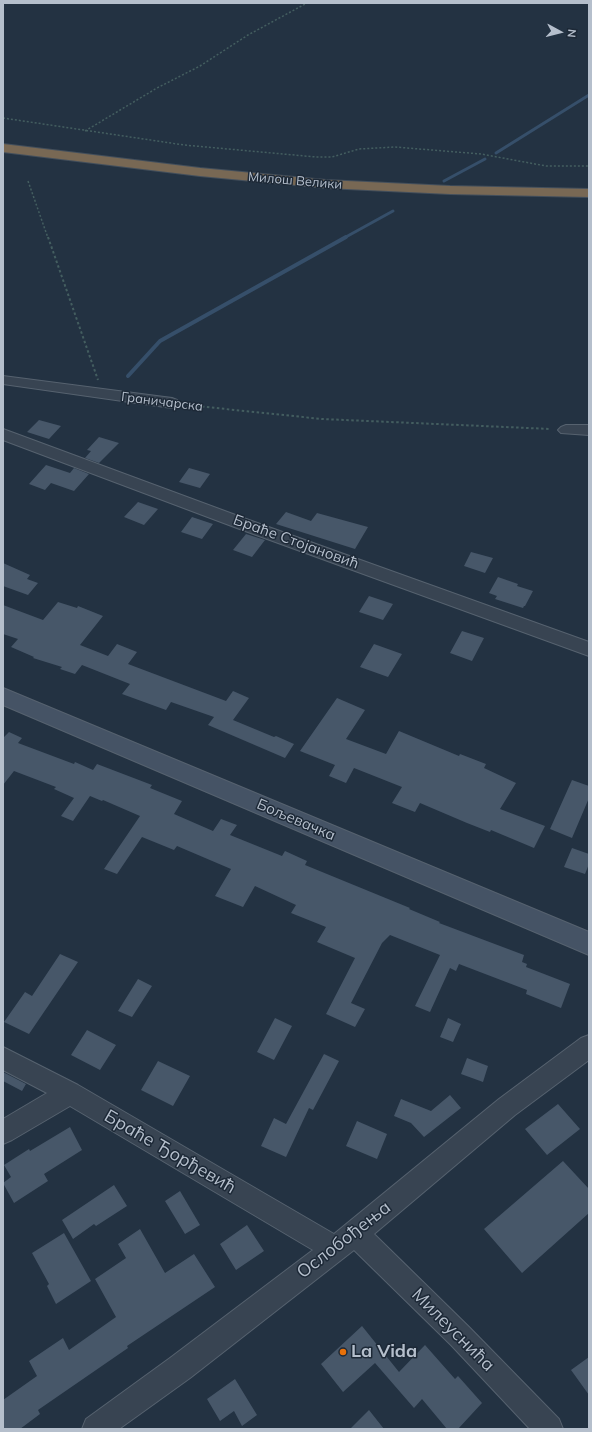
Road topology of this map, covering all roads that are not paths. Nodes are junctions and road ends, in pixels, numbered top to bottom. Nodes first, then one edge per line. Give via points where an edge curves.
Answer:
1 (3, 148) edge
2 (3, 159) edge
3 (589, 193) edge
4 (589, 203) edge
5 (3, 380) edge
6 (172, 403) road end
7 (566, 430) road end
8 (589, 430) edge
9 (3, 434) edge
10 (589, 649) edge
11 (3, 696) edge
12 (589, 944) edge
13 (589, 1046) edge
14 (3, 1058) edge
15 (70, 1093) junction
16 (3, 1132) edge
17 (355, 1233) junction
18 (334, 1248) junction
19 (96, 1429) edge
20 (549, 1429) edge

1 - 3 highway, Милош Велики via 200,172 326,184
2 - 4 highway, Милош Велики via 323,194
5 - 6 street, Граничарска
7 - 8 street
9 - 10 street, Браће Стојановић
11 - 12 main road, Бољевачка
13 - 17 street, Ослобођења via 507,1107
14 - 15 street, Браће Ђорђевић
15 - 16 street
15 - 18 street, Браће Ђорђевић
17 - 18 street, Ослобођења
17 - 20 street, Милеуснића via 460,1336
18 - 19 street, Ослобођења

